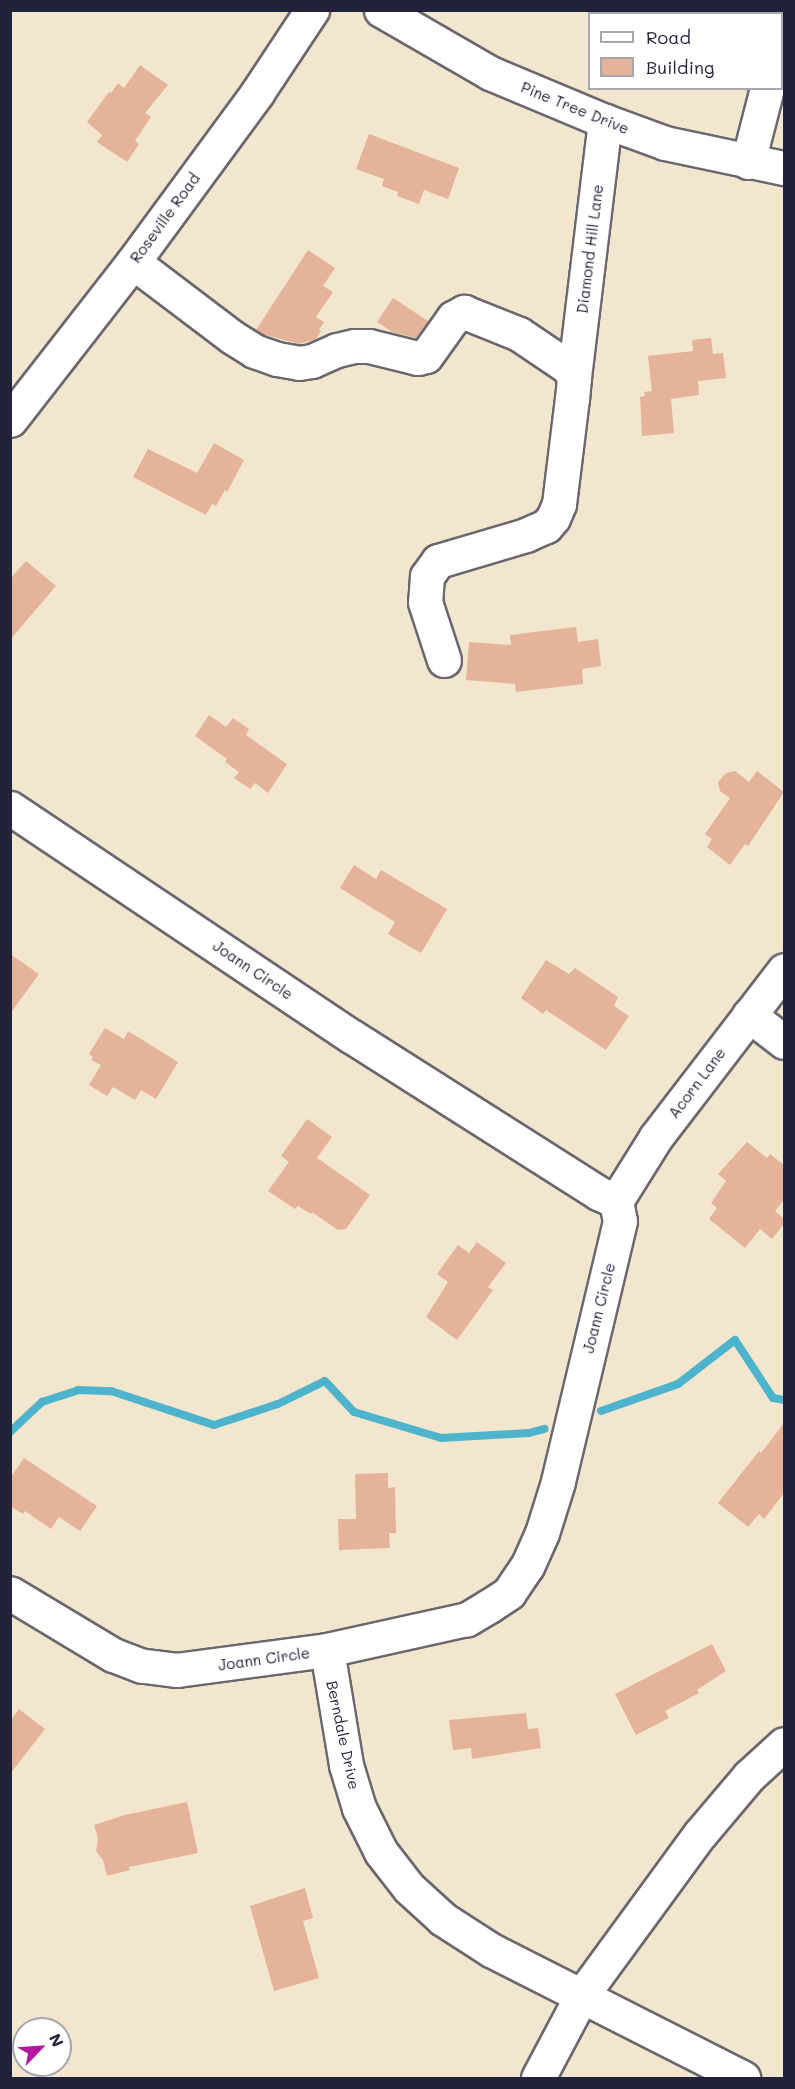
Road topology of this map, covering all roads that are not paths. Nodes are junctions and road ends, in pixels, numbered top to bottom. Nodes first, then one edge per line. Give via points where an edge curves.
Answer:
1 (312, 10) edge
2 (381, 10) edge
3 (766, 90) edge
4 (605, 121) junction
5 (748, 162) junction
6 (784, 168) edge
7 (133, 262) junction
8 (574, 377) junction
9 (16, 403) edge
10 (444, 660) dead end
11 (10, 808) edge
12 (784, 970) edge
13 (749, 1015) junction
14 (784, 1042) edge
15 (616, 1201) junction
16 (10, 1593) edge
17 (327, 1650) junction
18 (784, 1744) edge
19 (582, 1995) junction
20 (538, 2079) edge
21 (743, 2079) edge

1 - 7 street, Roseville Road via 257,93
2 - 4 street, Pine Tree Drive via 490,73
3 - 5 street
4 - 5 street, Pine Tree Drive via 665,143
4 - 8 street, Diamond Hill Lane
5 - 6 street, Pine Tree Drive
7 - 8 street via 232,337 277,359 312,361 355,346 418,358 426,356 453,318 464,312 519,334 568,367
7 - 9 street, Roseville Road
8 - 10 street, Diamond Hill Lane via 559,504 553,518 546,526 526,535 438,561 427,576 425,602
11 - 15 street, Joann Circle via 351,1036
12 - 13 street, Acorn Lane
13 - 14 street
13 - 15 street, Acorn Lane via 656,1137
15 - 17 street, Joann Circle via 620,1221 558,1482 527,1566 509,1593 467,1619
16 - 17 street, Joann Circle via 113,1656 142,1666 177,1670
17 - 19 street, Berndale Drive via 346,1765 359,1808 381,1852 409,1888 442,1919 490,1950
18 - 19 street via 749,1776 700,1834
19 - 20 street
19 - 21 street, Berndale Drive

